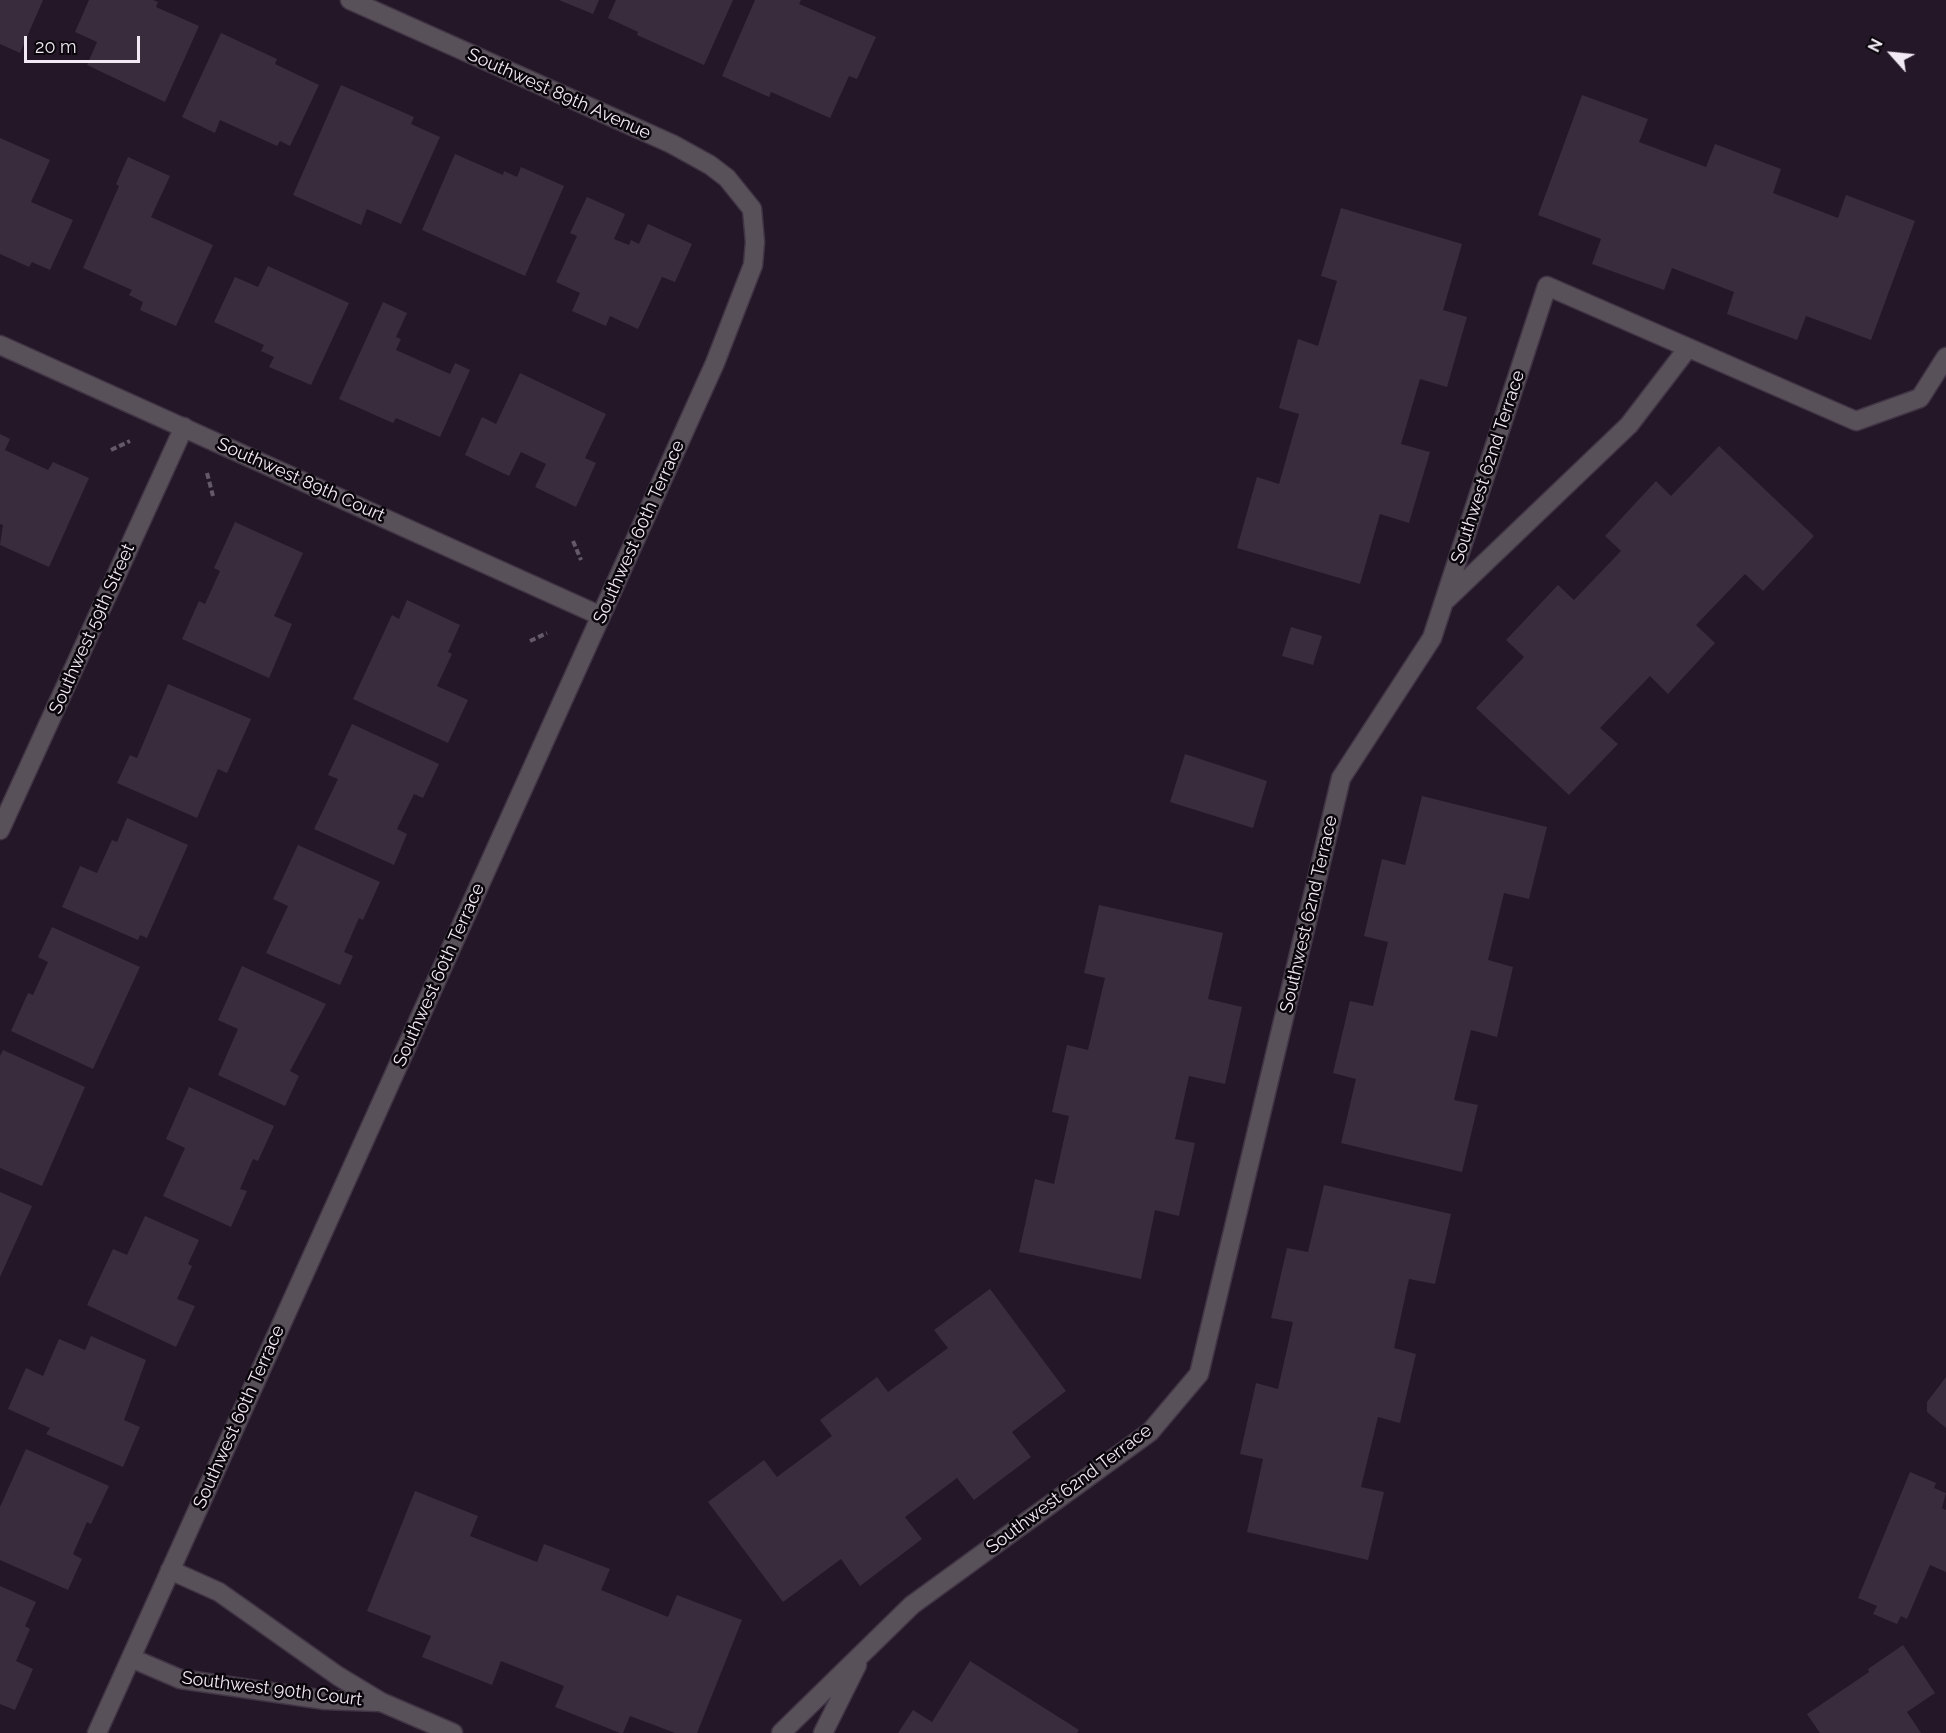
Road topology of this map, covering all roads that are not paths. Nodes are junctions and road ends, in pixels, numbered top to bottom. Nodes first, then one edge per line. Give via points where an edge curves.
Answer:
1 (350, 0) edge
2 (752, 209) joint
3 (0, 345) edge
4 (1688, 348) junction
5 (1946, 357) edge
6 (184, 427) junction
7 (1443, 603) junction
8 (601, 616) junction
9 (0, 830) edge
10 (170, 1570) junction
11 (864, 1652) junction
12 (131, 1658) junction
13 (381, 1702) junction
14 (97, 1733) edge
15 (453, 1733) edge
16 (781, 1733) edge
17 (823, 1733) edge

1 - 2 street, Southwest 89th Avenue via 689,153 727,178
2 - 8 street, Southwest 60th Terrace via 754,254 743,295
3 - 6 street, Southwest 89th Court
4 - 5 street, Southwest 62nd Terrace via 1856,421 1920,398
4 - 7 street via 1629,425
4 - 7 street, Southwest 62nd Terrace via 1547,286
6 - 8 street, Southwest 89th Court
6 - 9 street, Southwest 59th Street
7 - 11 street, Southwest 62nd Terrace via 1432,638 1341,778 1199,1374 1150,1432 912,1605
8 - 10 street, Southwest 60th Terrace
10 - 12 street, Southwest 60th Terrace
10 - 13 street, Southwest 90th Court via 219,1592
11 - 16 street, Southwest 62nd Terrace
11 - 17 street
12 - 13 street, Southwest 90th Court via 180,1679 325,1700
12 - 14 street, Southwest 60th Terrace
13 - 15 street, Southwest 90th Court

